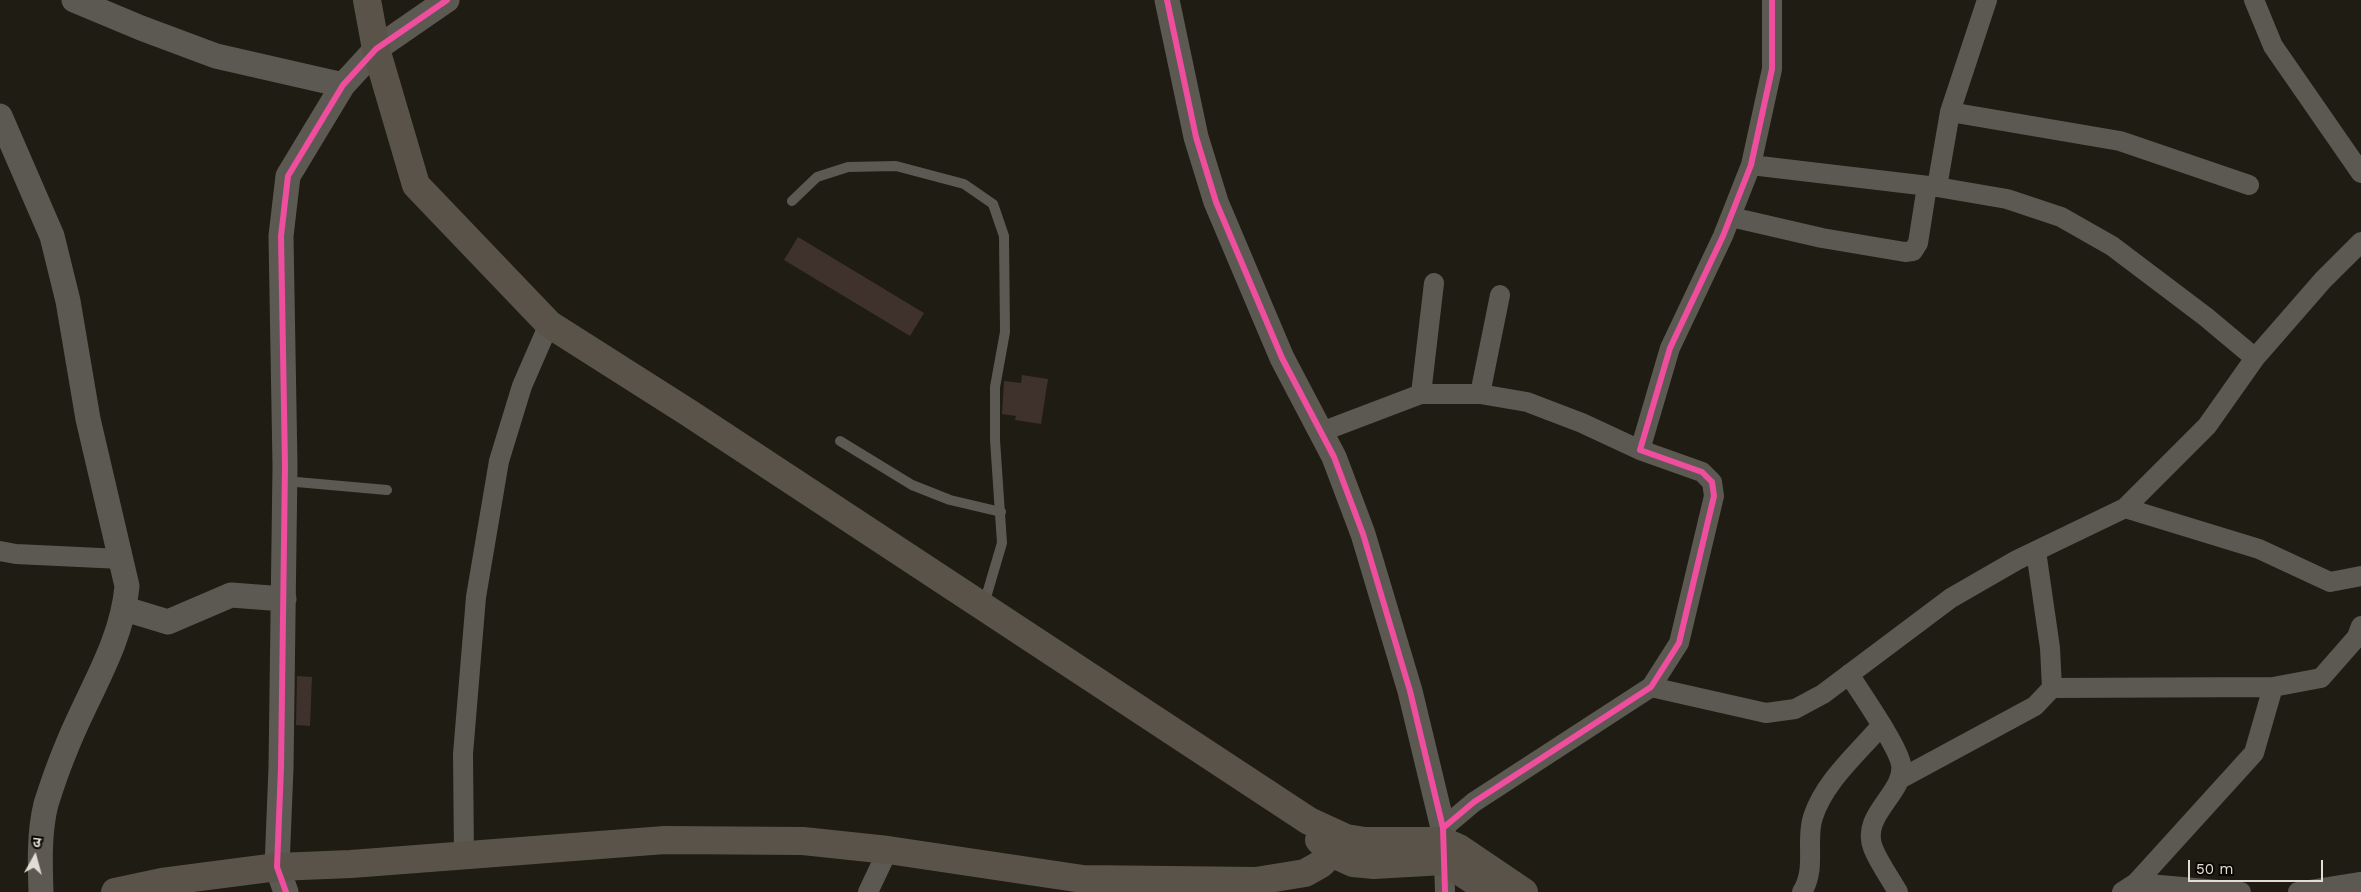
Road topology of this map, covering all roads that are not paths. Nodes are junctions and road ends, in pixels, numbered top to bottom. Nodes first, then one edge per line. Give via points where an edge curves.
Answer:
1 (74, 0) edge
2 (367, 0) edge
3 (447, 0) edge
4 (1167, 0) edge
5 (1772, 0) edge
6 (1986, 0) edge
7 (2254, 0) edge
8 (376, 49) junction
9 (343, 85) junction
10 (1950, 112) junction
11 (0, 116) edge
12 (1751, 165) junction
13 (2361, 173) edge
14 (2249, 185) dead end
15 (1932, 186) junction
16 (792, 201) dead end
17 (1730, 217) junction
18 (2361, 242) edge
19 (1434, 283) dead end
20 (1500, 295) dead end
21 (549, 324) junction
22 (2255, 358) junction
23 (1421, 394) junction
24 (1480, 394) junction
25 (1321, 432) junction
26 (840, 441) dead end
27 (1640, 450) junction
28 (285, 481) junction
29 (387, 490) dead end
30 (2125, 508) junction
31 (1001, 512) junction
32 (0, 551) edge
33 (2036, 551) junction
34 (121, 559) junction
35 (2361, 576) edge
36 (284, 599) junction
37 (983, 608) junction
38 (125, 609) junction
39 (2361, 626) edge
40 (1849, 674) junction
41 (2273, 686) junction
42 (1651, 687) junction
43 (2052, 688) junction
44 (1881, 726) junction
45 (1900, 779) junction
46 (1443, 844) junction
47 (1338, 845) junction
48 (888, 850) junction
49 (464, 856) junction
50 (282, 880) edge
51 (2361, 882) edge
52 (1080, 886) edge
53 (1254, 886) edge
54 (2129, 887) edge
55 (40, 892) edge
56 (116, 892) edge
57 (868, 892) edge
58 (1445, 892) edge
59 (1491, 892) edge
60 (1524, 892) edge
61 (1802, 892) edge
62 (1898, 892) edge
63 (2240, 892) edge
64 (2298, 892) edge

1 - 9 street via 216,56
2 - 8 main road
3 - 8 street
4 - 25 street via 1196,137 1216,202 1282,358
5 - 12 street via 1772,69
6 - 10 street
7 - 13 street via 2273,46
8 - 9 street
8 - 21 main road via 416,185
9 - 28 street via 288,176 281,236
10 - 14 street via 2120,141
10 - 15 street
11 - 34 street via 52,236 68,301 88,419
12 - 15 street
12 - 17 street
15 - 17 street via 1918,243 1913,251 1822,238
15 - 22 street via 2008,198 2062,217 2112,246
16 - 31 lane via 817,177 848,167 896,166 964,184 993,204 1004,236 1006,332 995,386 995,440
17 - 27 street via 1670,348
18 - 22 street
19 - 23 street
20 - 24 street
21 - 37 main road via 689,412
21 - 49 street via 522,386 499,461 476,597 463,754
22 - 30 street via 2207,426
23 - 24 street
23 - 25 street
24 - 27 street via 1527,402
25 - 46 street via 1334,457 1363,534 1410,691
26 - 31 lane via 912,485 950,500
27 - 42 street via 1702,472 1712,482 1714,496 1679,643
28 - 29 lane
28 - 36 street
30 - 33 street
30 - 35 street via 2259,549 2330,582
31 - 37 lane via 1002,542
32 - 34 street
33 - 40 street via 1951,598
33 - 43 street via 2050,648
34 - 38 street via 127,586
36 - 38 street via 231,595 168,622
36 - 50 street
37 - 47 main road via 1309,821 1317,838
38 - 55 street via 114,643 67,746 46,806 40,852
39 - 41 street via 2357,636 2321,678
40 - 42 street via 1823,694 1795,709 1766,712
40 - 44 street
41 - 43 street
41 - 54 street via 2254,753
42 - 46 street via 1474,802
43 - 45 street via 2035,706
44 - 45 street via 1901,764
44 - 61 street via 1821,796 1812,820 1811,864
45 - 62 street via 1880,809 1871,830 1873,848
46 - 47 main road via 1374,865 1353,862
46 - 58 street
46 - 59 main road
46 - 60 main road via 1459,848
47 - 53 main road via 1321,864 1305,873
48 - 49 main road via 804,841 665,840
48 - 52 main road
48 - 57 street
49 - 50 main road
50 - 56 main road via 162,882
51 - 64 street
52 - 53 main road
54 - 63 street

